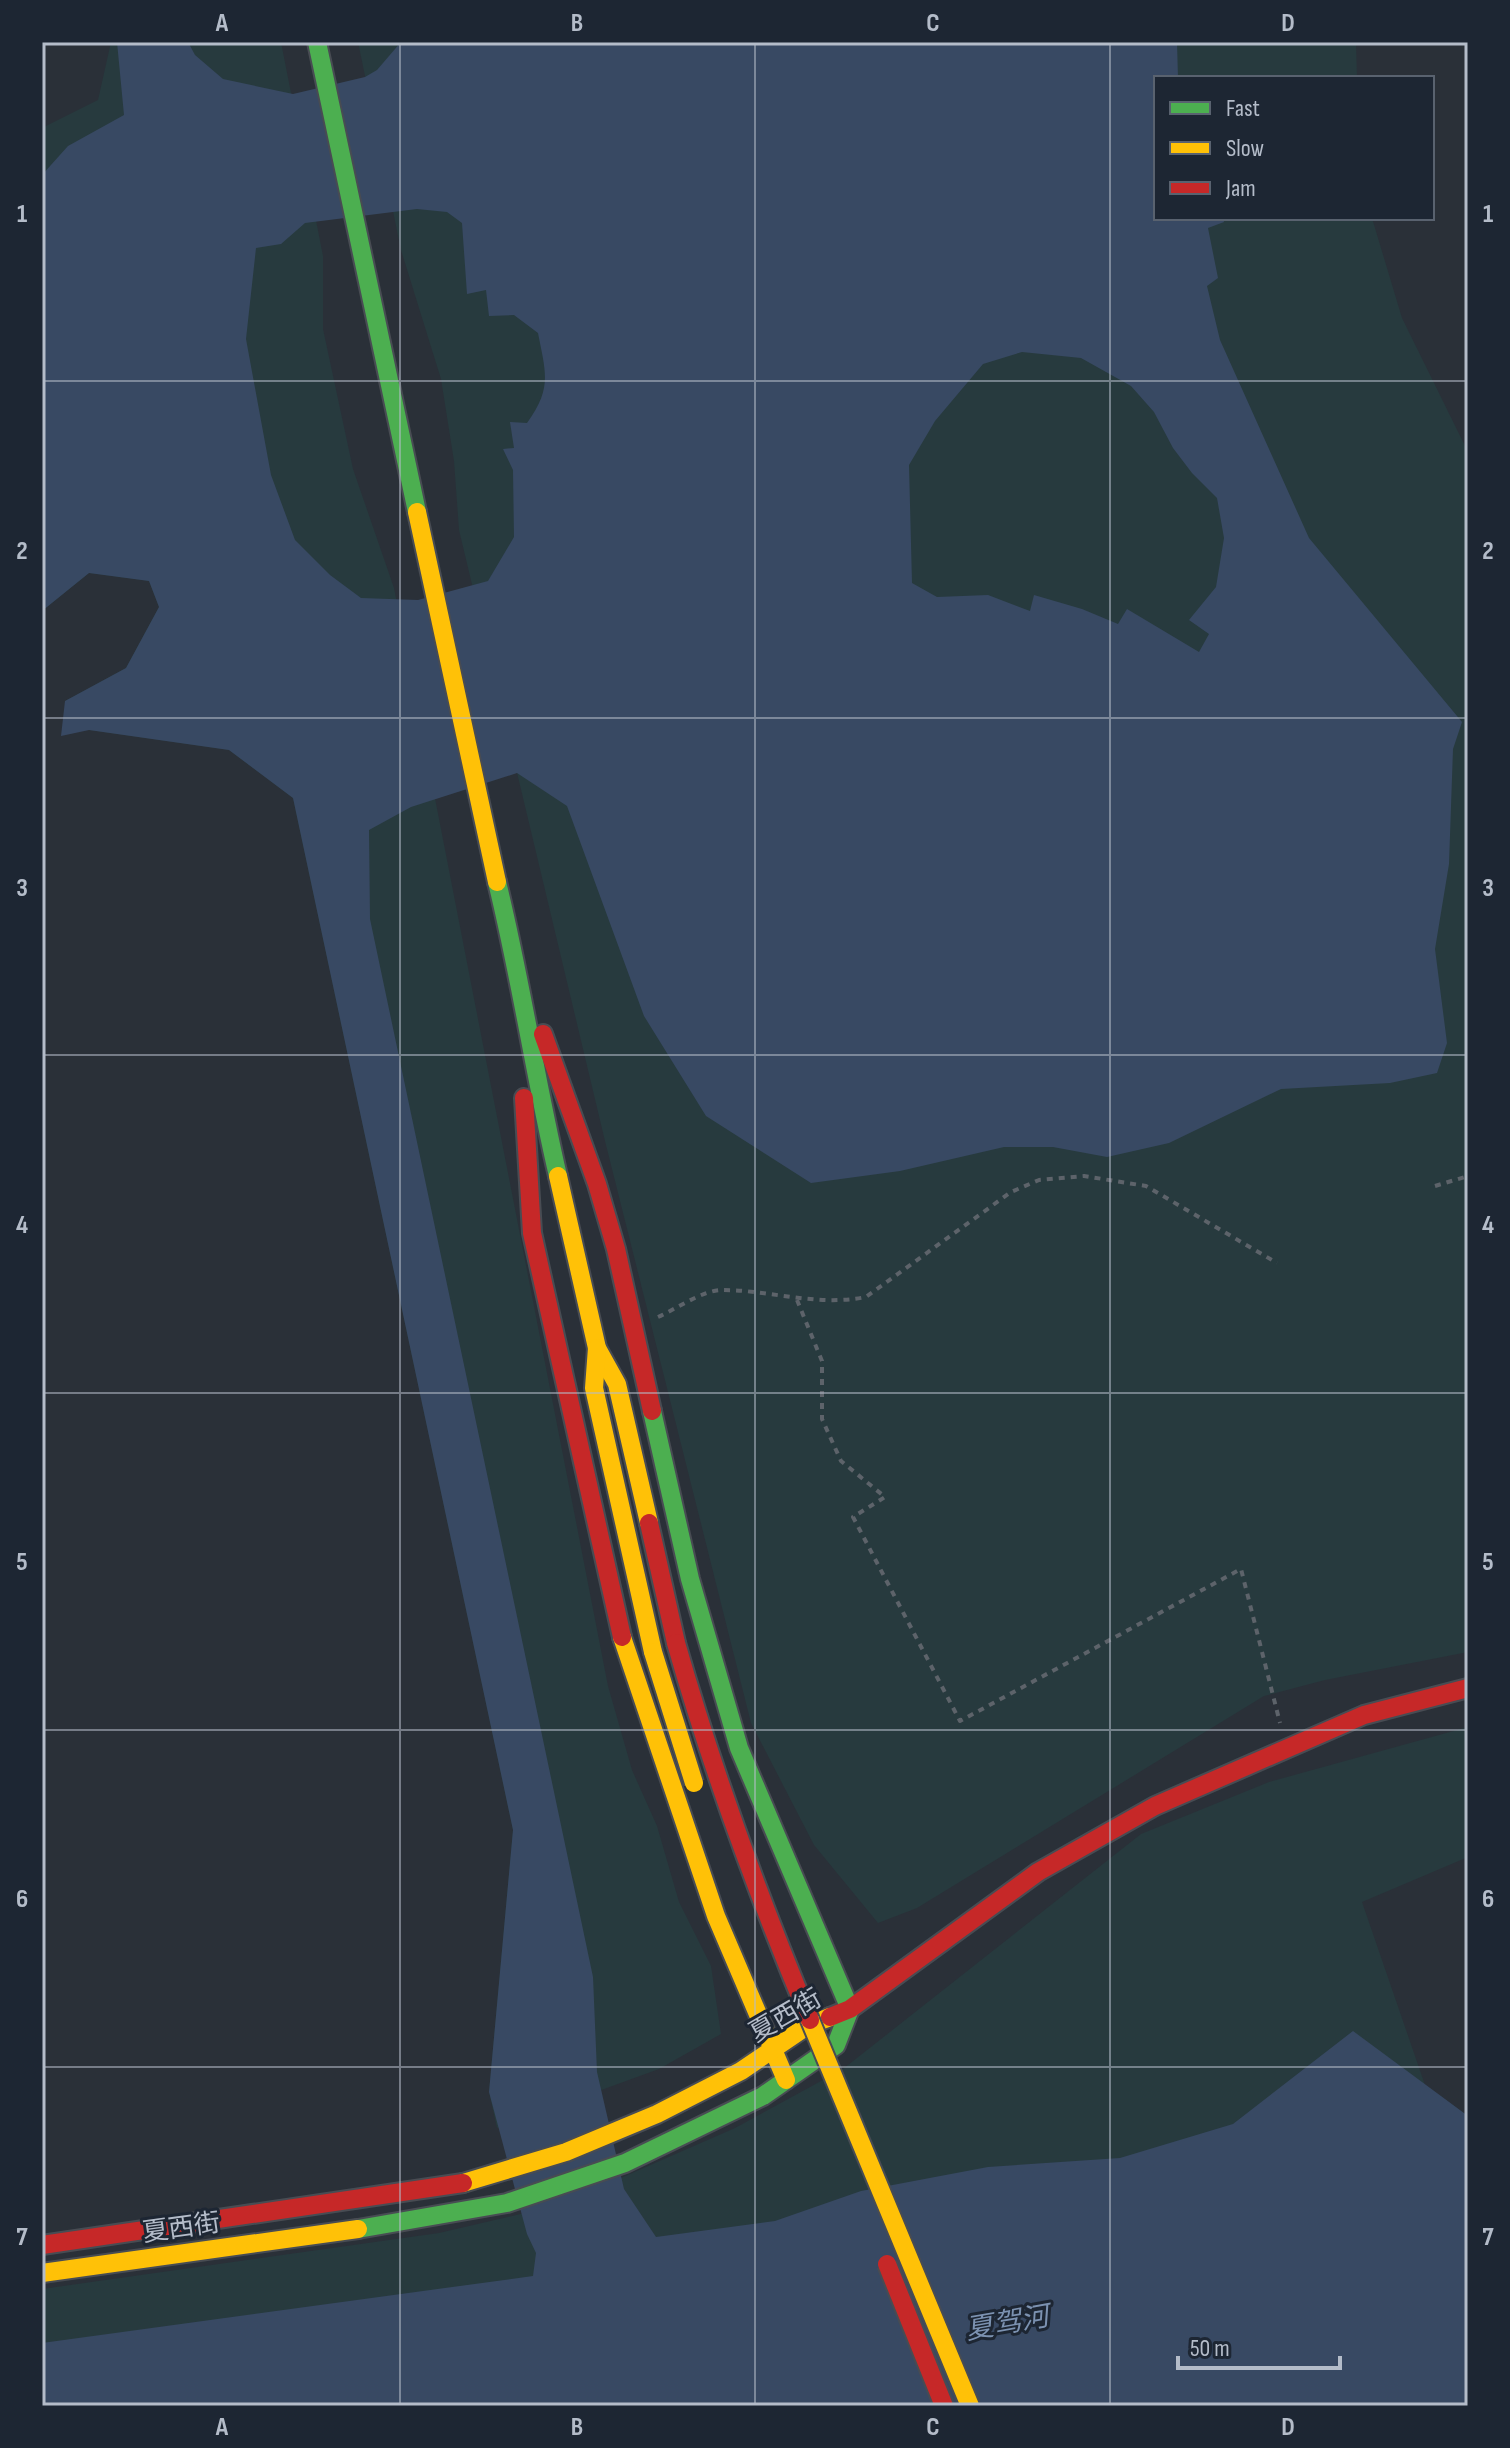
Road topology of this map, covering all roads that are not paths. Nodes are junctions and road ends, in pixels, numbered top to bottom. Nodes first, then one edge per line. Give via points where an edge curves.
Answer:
1 (317, 42) edge
2 (517, 963) junction
3 (597, 1348) junction
4 (1468, 1688) edge
5 (699, 1798) dead end
6 (850, 2009) junction
7 (787, 2020) dead end
8 (772, 2050) junction
9 (786, 2080) junction
10 (817, 2090) dead end
11 (42, 2245) edge
12 (880, 2248) dead end
13 (42, 2273) edge
14 (944, 2406) edge
15 (970, 2406) edge

1 - 2 street
2 - 3 street via 540,1099
2 - 6 street via 597,1184 690,1579 739,1748
2 - 8 street via 532,1233 626,1653 716,1916
3 - 5 street, bridge via 594,1388 653,1652
3 - 15 street, bridge via 617,1384 676,1643 711,1765 753,1883
4 - 6 street via 1364,1715 1155,1806 1038,1872
6 - 8 street, 夏西街 via 807,2026
6 - 9 street, 夏西街 via 836,2045
7 - 10 street
8 - 9 street
8 - 11 street, 夏西街 via 657,2114 566,2152 474,2181
9 - 13 street, 夏西街 via 625,2163 507,2203
12 - 14 street, bridge

